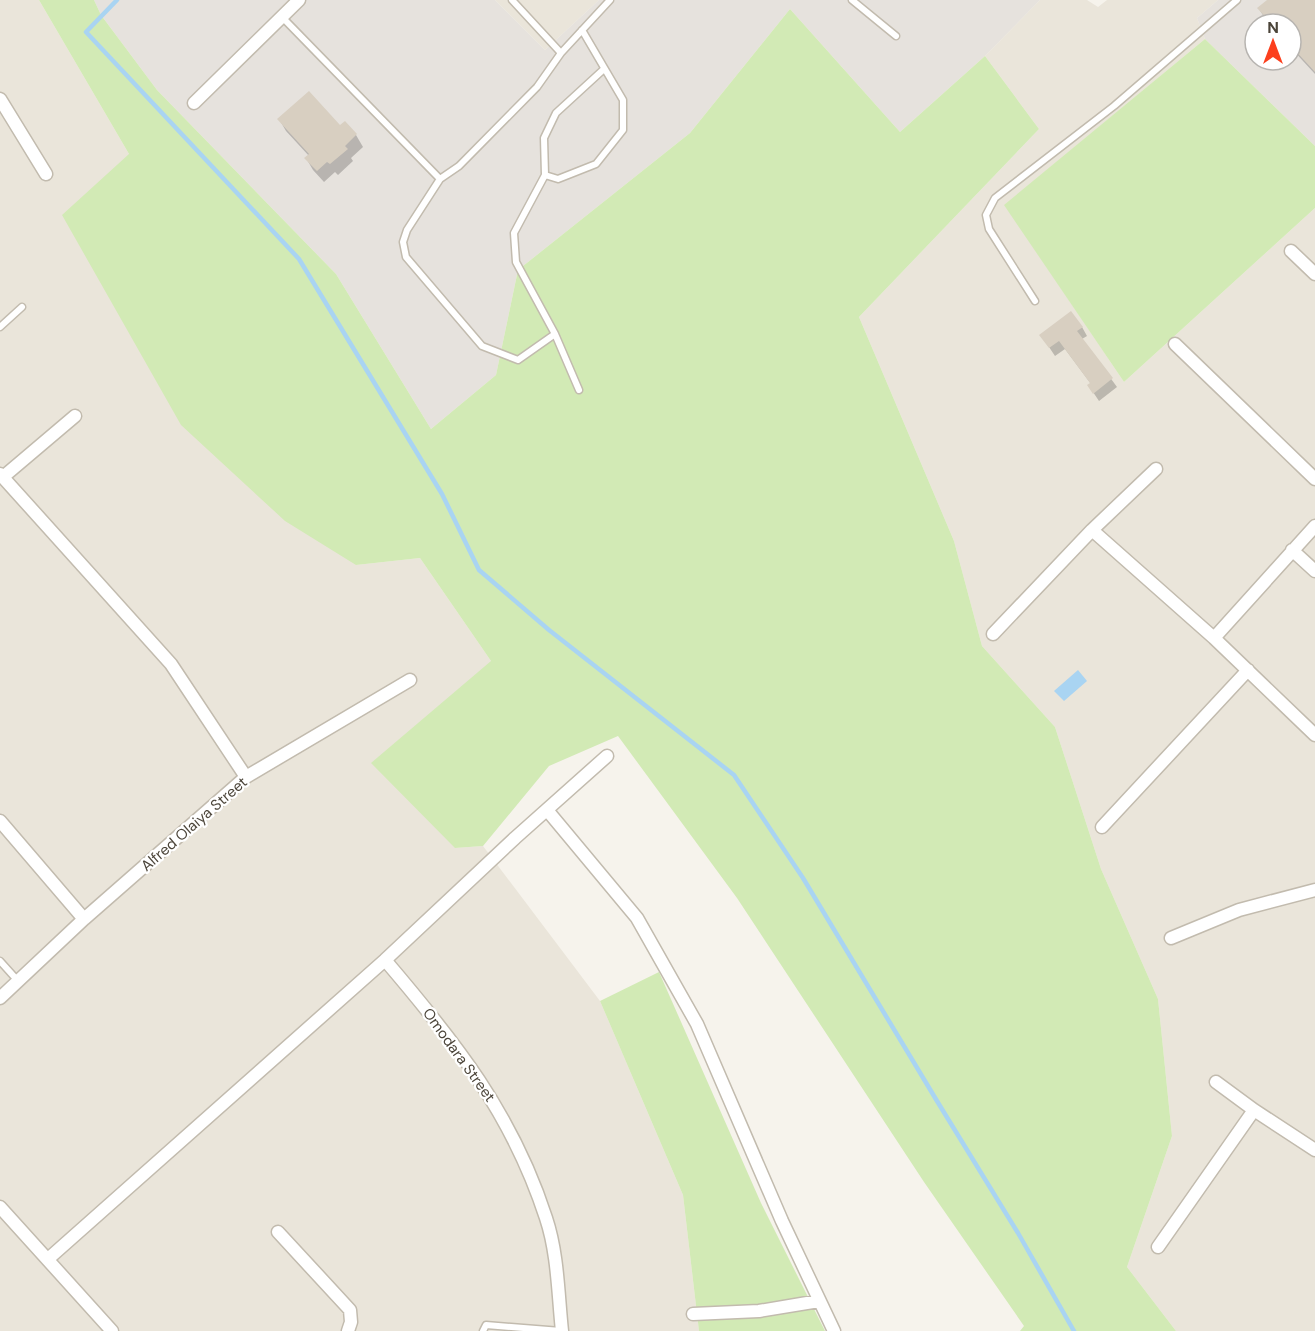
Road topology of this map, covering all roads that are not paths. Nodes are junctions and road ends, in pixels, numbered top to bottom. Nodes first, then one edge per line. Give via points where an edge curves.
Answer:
1 (299, 0) edge
2 (512, 0) edge
3 (610, 0) edge
4 (852, 0) edge
5 (1237, 0) edge
6 (282, 17) junction
7 (582, 30) junction
8 (896, 36) dead end
9 (561, 53) junction
10 (604, 69) junction
11 (0, 99) edge
12 (194, 103) dead end
13 (46, 174) dead end
14 (545, 175) junction
15 (440, 179) junction
16 (1291, 251) dead end
17 (1315, 274) edge
18 (1035, 301) dead end
19 (22, 308) dead end
20 (0, 327) edge
21 (555, 334) junction
22 (1175, 344) dead end
23 (579, 390) dead end
24 (75, 416) dead end
25 (1156, 469) dead end
26 (1, 476) edge
27 (1315, 479) edge
28 (1315, 526) edge
29 (1092, 530) junction
30 (1292, 550) junction
31 (1315, 572) edge
32 (993, 634) dead end
33 (1214, 638) junction
34 (1248, 670) junction
35 (410, 680) dead end
36 (1315, 735) edge
37 (608, 756) dead end
38 (246, 777) junction
39 (547, 810) junction
40 (0, 821) edge
41 (1101, 827) dead end
42 (1312, 895) edge
43 (84, 919) junction
44 (1171, 938) dead end
45 (386, 960) junction
46 (0, 961) edge
47 (18, 981) junction
48 (0, 998) edge
49 (1216, 1083) dead end
50 (1254, 1110) junction
51 (1315, 1150) edge
52 (0, 1206) edge
53 (278, 1232) dead end
54 (1158, 1247) dead end
55 (48, 1259) junction
56 (819, 1301) junction
57 (693, 1314) dead end
58 (112, 1331) edge
59 (348, 1331) edge
60 (483, 1331) edge
61 (561, 1331) edge
62 (834, 1331) edge

1 - 6 street
2 - 9 lane
3 - 7 lane
4 - 8 lane
5 - 18 lane via 1114,105 995,198 986,215 989,229
6 - 12 street
6 - 15 lane
7 - 9 lane
7 - 10 lane
9 - 15 lane via 537,87 459,166
10 - 14 lane via 556,113 544,138
10 - 14 lane via 623,100 623,130 596,164 558,179
11 - 13 street
14 - 21 lane via 514,233 516,262
15 - 21 lane via 407,230 403,242 406,257 482,346 518,360
16 - 17 street
19 - 20 lane
21 - 23 lane
22 - 27 street
24 - 26 street
25 - 29 street
26 - 38 street via 171,664
28 - 30 street
29 - 32 street
29 - 33 street
30 - 31 street
30 - 33 street
33 - 34 street
34 - 36 street
34 - 41 street
35 - 38 street, Alfred Olaiya Street
37 - 39 street
38 - 43 street, Alfred Olaiya Street
39 - 45 street
39 - 56 street via 637,918 697,1024
40 - 43 street
42 - 44 street via 1239,910
43 - 47 street, Alfred Olaiya Street
45 - 55 street
45 - 61 street, Omodara Street via 468,1062 521,1152 554,1251
46 - 47 lane
47 - 48 street, Alfred Olaiya Street
49 - 50 street
50 - 51 street
50 - 54 street
52 - 55 street
53 - 59 street via 350,1310
55 - 58 street
56 - 57 street via 759,1311
56 - 62 street
60 - 61 lane via 486,1325

